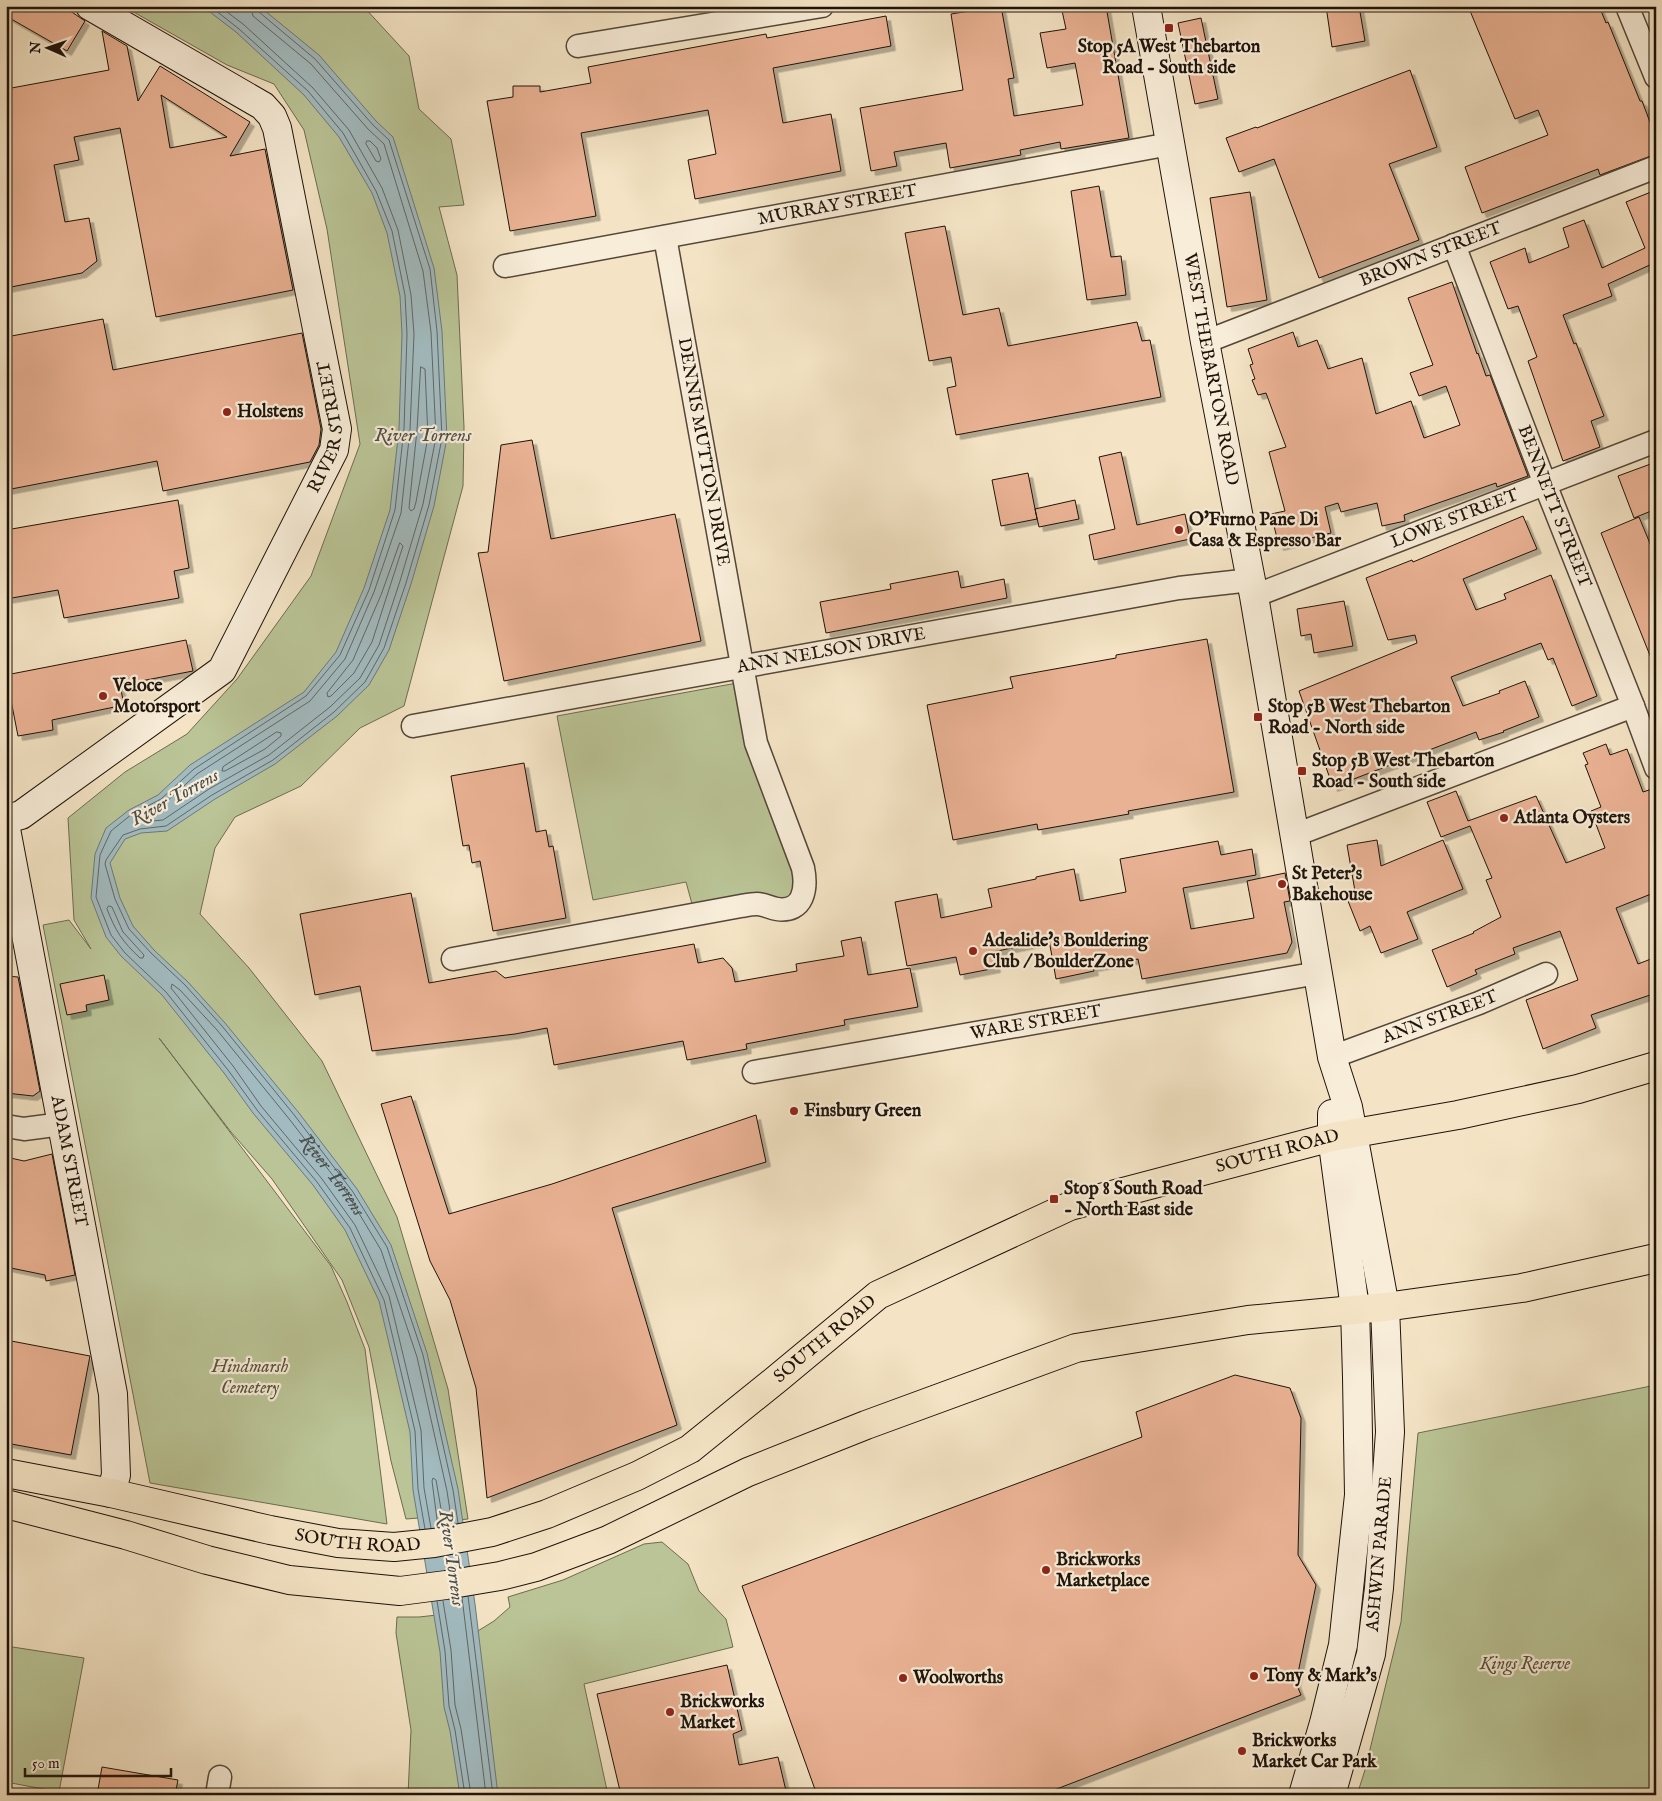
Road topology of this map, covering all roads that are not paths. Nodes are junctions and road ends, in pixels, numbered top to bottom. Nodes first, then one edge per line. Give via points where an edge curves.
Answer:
1 (90, 6) edge
2 (822, 6) edge
3 (1146, 6) edge
4 (1627, 6) edge
5 (578, 46) dead end
6 (1656, 77) edge
7 (1170, 144) junction
8 (1656, 167) edge
9 (665, 237) junction
10 (1454, 245) junction
11 (505, 266) dead end
12 (1206, 342) junction
13 (1656, 441) edge
14 (1545, 484) junction
15 (1253, 588) junction
16 (741, 666) junction
17 (1633, 706) junction
18 (413, 726) dead end
19 (1656, 768) edge
20 (6, 819) edge
21 (6, 829) edge
22 (1295, 835) junction
23 (454, 959) dead end
24 (1318, 973) junction
25 (1546, 974) dead end
26 (1332, 1057) junction
27 (1656, 1066) edge
28 (754, 1072) dead end
29 (62, 1124) junction
30 (6, 1126) edge
31 (1343, 1135) junction
32 (1656, 1258) edge
33 (1384, 1307) junction
34 (1355, 1309) junction
35 (6, 1473) edge
36 (111, 1493) junction
37 (6, 1504) edge
38 (1303, 1795) edge
39 (1331, 1795) edge

1 - 20 street, RIVER STREET via 263,106 272,116 337,429 334,450 222,670 21,815
2 - 5 street
3 - 7 street, WEST THEBARTON ROAD
4 - 6 street
7 - 9 street, MURRAY STREET
7 - 12 street, WEST THEBARTON ROAD
8 - 10 street, BROWN STREET
9 - 11 street, MURRAY STREET
9 - 16 street, DENNIS MUTTON DRIVE
10 - 12 street, BROWN STREET
10 - 14 street, BENNETT STREET
12 - 15 street, WEST THEBARTON ROAD
13 - 14 street, LOWE STREET
14 - 15 street, LOWE STREET
14 - 17 street, BENNETT STREET
15 - 16 street, ANN NELSON DRIVE via 1179,588
15 - 22 street, WEST THEBARTON ROAD
16 - 18 street, ANN NELSON DRIVE
16 - 23 street, DENNIS MUTTON DRIVE via 756,743 805,878 806,886 797,905 783,910 758,904 741,906
17 - 19 street, BENNETT STREET
17 - 22 street
21 - 29 street, ADAM STREET
22 - 24 street, WEST THEBARTON ROAD
24 - 26 street, WEST THEBARTON ROAD
24 - 28 street, WARE STREET
25 - 26 street, ANN STREET via 1479,1003
26 - 31 street, WEST THEBARTON ROAD
27 - 31 highway, SOUTH ROAD via 1578,1089
29 - 30 street via 24,1129
29 - 36 street, ADAM STREET via 113,1394 116,1475
31 - 33 street, WEST THEBARTON ROAD
31 - 34 street, WEST THEBARTON ROAD
31 - 36 highway, SOUTH ROAD via 1070,1206 878,1295 690,1449 637,1476 547,1514 481,1535 394,1547 338,1543
32 - 33 highway via 1522,1288
33 - 34 highway
33 - 39 street, ASHWIN PARADE via 1390,1432 1378,1597 1371,1654
34 - 37 highway via 1248,1320 1076,1348 748,1472 608,1540 536,1567 500,1576 400,1591 289,1580
34 - 38 street, ASHWIN PARADE via 1359,1495 1347,1608 1341,1654
35 - 36 highway, SOUTH ROAD

